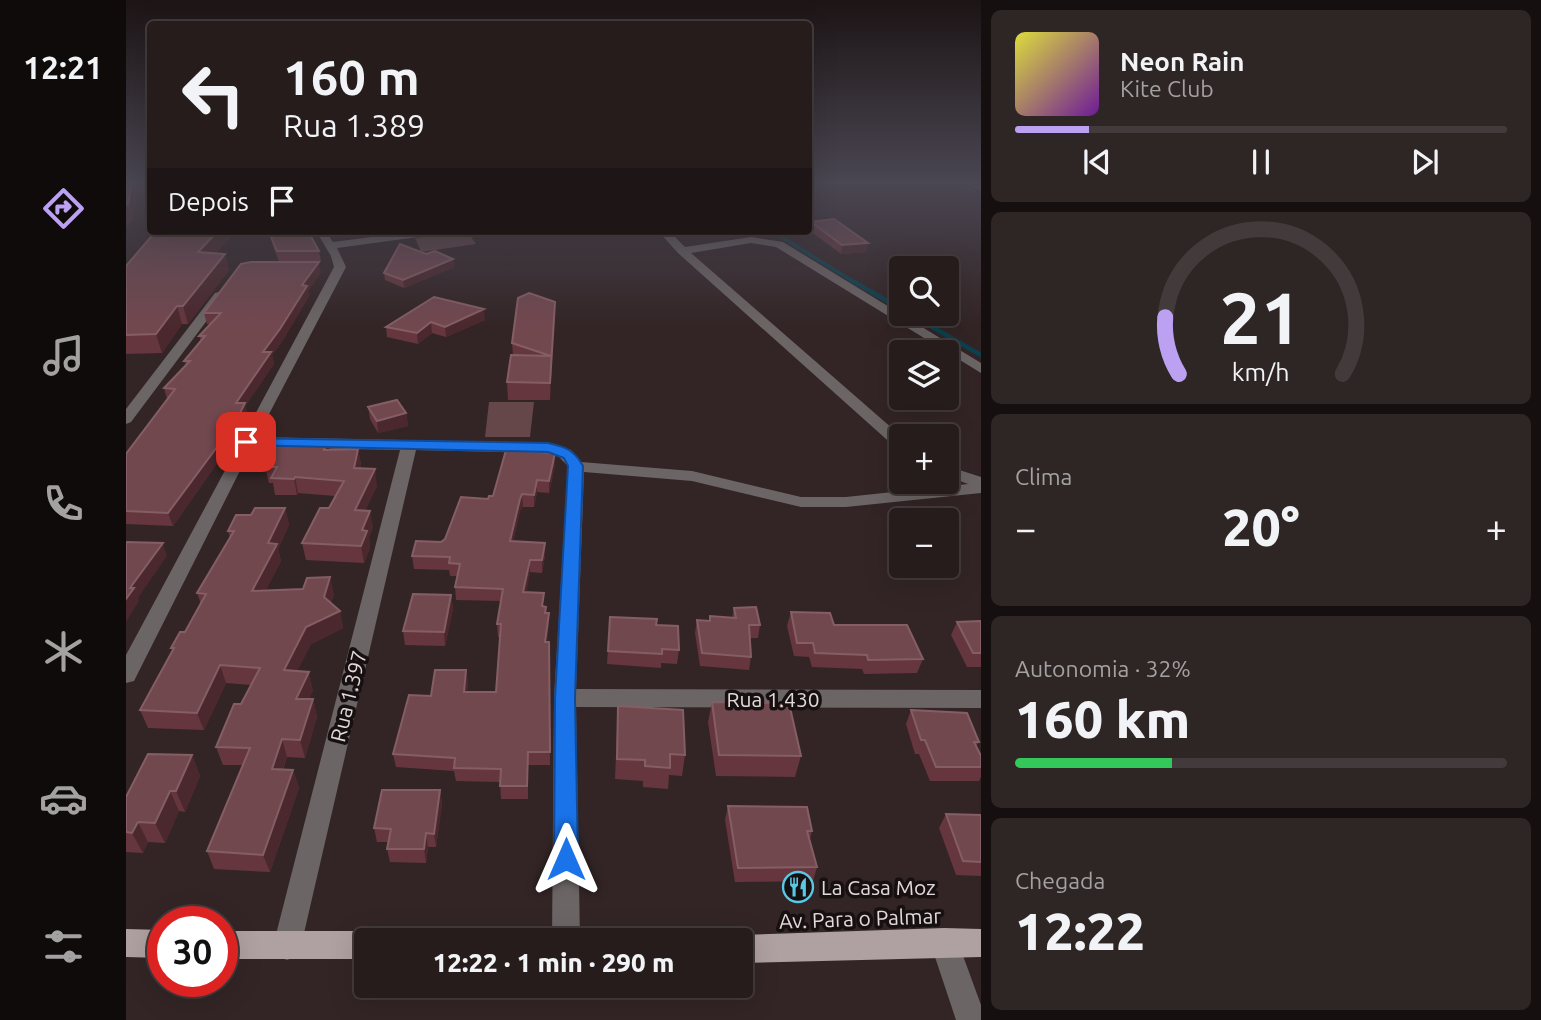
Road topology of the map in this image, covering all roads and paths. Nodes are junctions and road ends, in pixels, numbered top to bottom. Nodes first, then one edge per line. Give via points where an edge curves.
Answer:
1 (365, 235) edge
2 (667, 235) edge
3 (327, 237) edge
4 (682, 251) junction
5 (226, 286) edge
6 (981, 369) edge
7 (126, 419) edge
8 (889, 433) edge
9 (246, 442) junction
10 (408, 447) junction
11 (576, 466) junction
12 (959, 476) edge
13 (981, 486) edge
14 (126, 675) edge
15 (565, 698) junction
16 (981, 699) edge
17 (566, 928) edge
18 (944, 942) junction
19 (126, 943) edge
20 (981, 943) edge
21 (147, 944) edge
22 (238, 945) edge
23 (354, 945) edge
24 (287, 946) junction
25 (753, 949) edge
26 (971, 1020) edge

1 - 3 street
2 - 4 street
3 - 9 street via 337,256 334,267
4 - 6 street via 751,240 779,244
4 - 8 street
5 - 7 street
9 - 10 street
9 - 14 street
10 - 11 street via 548,448 563,451
10 - 24 street, Rua 1.397
11 - 13 street via 692,476 801,502 846,502
11 - 15 street
12 - 13 street
15 - 16 street, Rua 1.430
15 - 17 street
18 - 20 main road, Av. Para o Palmar
18 - 25 main road, Av. Para o Palmar
18 - 26 street
19 - 21 main road
22 - 24 main road
23 - 24 main road

